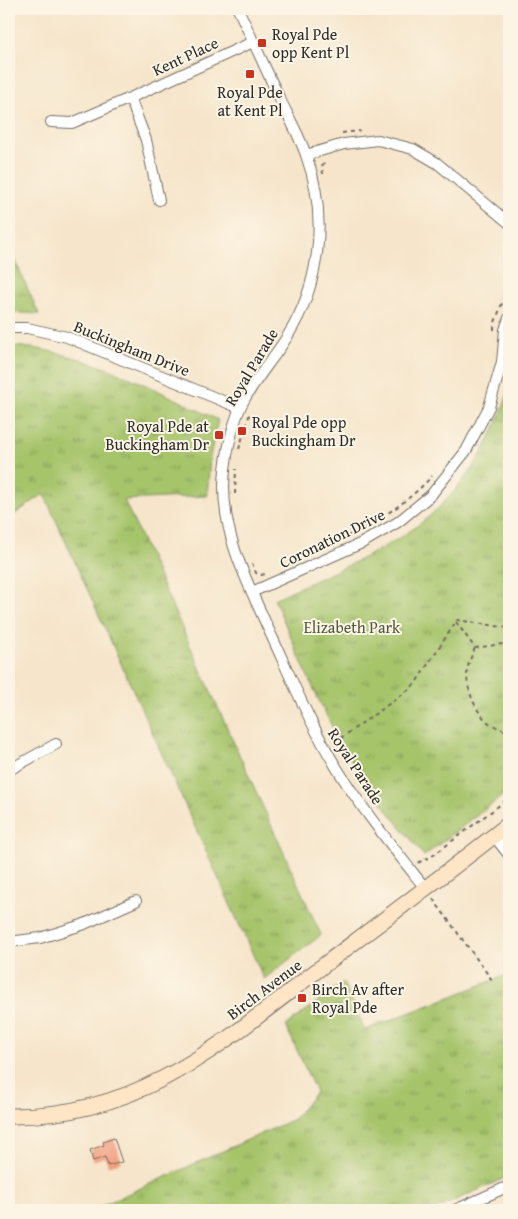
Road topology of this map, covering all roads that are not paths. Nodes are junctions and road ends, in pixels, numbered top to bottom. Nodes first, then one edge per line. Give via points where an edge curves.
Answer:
1 (238, 9) edge
2 (253, 42) junction
3 (130, 98) junction
4 (51, 122) dead end
5 (306, 155) junction
6 (160, 200) dead end
7 (509, 224) edge
8 (509, 318) edge
9 (9, 328) edge
10 (240, 408) junction
11 (252, 592) junction
12 (56, 744) dead end
13 (9, 770) edge
14 (509, 824) edge
15 (494, 836) junction
16 (509, 855) edge
17 (425, 888) junction
18 (136, 901) dead end
19 (9, 942) edge
20 (9, 1116) edge
21 (509, 1186) edge
22 (455, 1210) edge

1 - 2 street, Royal Parade
2 - 3 street, Kent Place
2 - 5 street, Royal Parade
3 - 4 street, Kent Place via 72,123
3 - 6 street via 146,140
5 - 7 street via 344,144 378,140 413,149 437,163
5 - 10 street, Royal Parade via 314,183 319,233 311,286 302,312
8 - 11 street, Coronation Drive via 502,362 489,407 466,451 431,495 398,522 362,543
9 - 10 street, Buckingham Drive via 27,328 67,337
10 - 11 street, Royal Parade via 227,460 224,488 231,539
11 - 17 street, Royal Parade via 326,748 354,794
12 - 13 street
14 - 15 street, Birch Avenue
15 - 16 street
15 - 17 street, Birch Avenue
17 - 20 street, Birch Avenue via 230,1036 174,1074 136,1092 78,1110
18 - 19 street via 82,925 40,938
21 - 22 street

